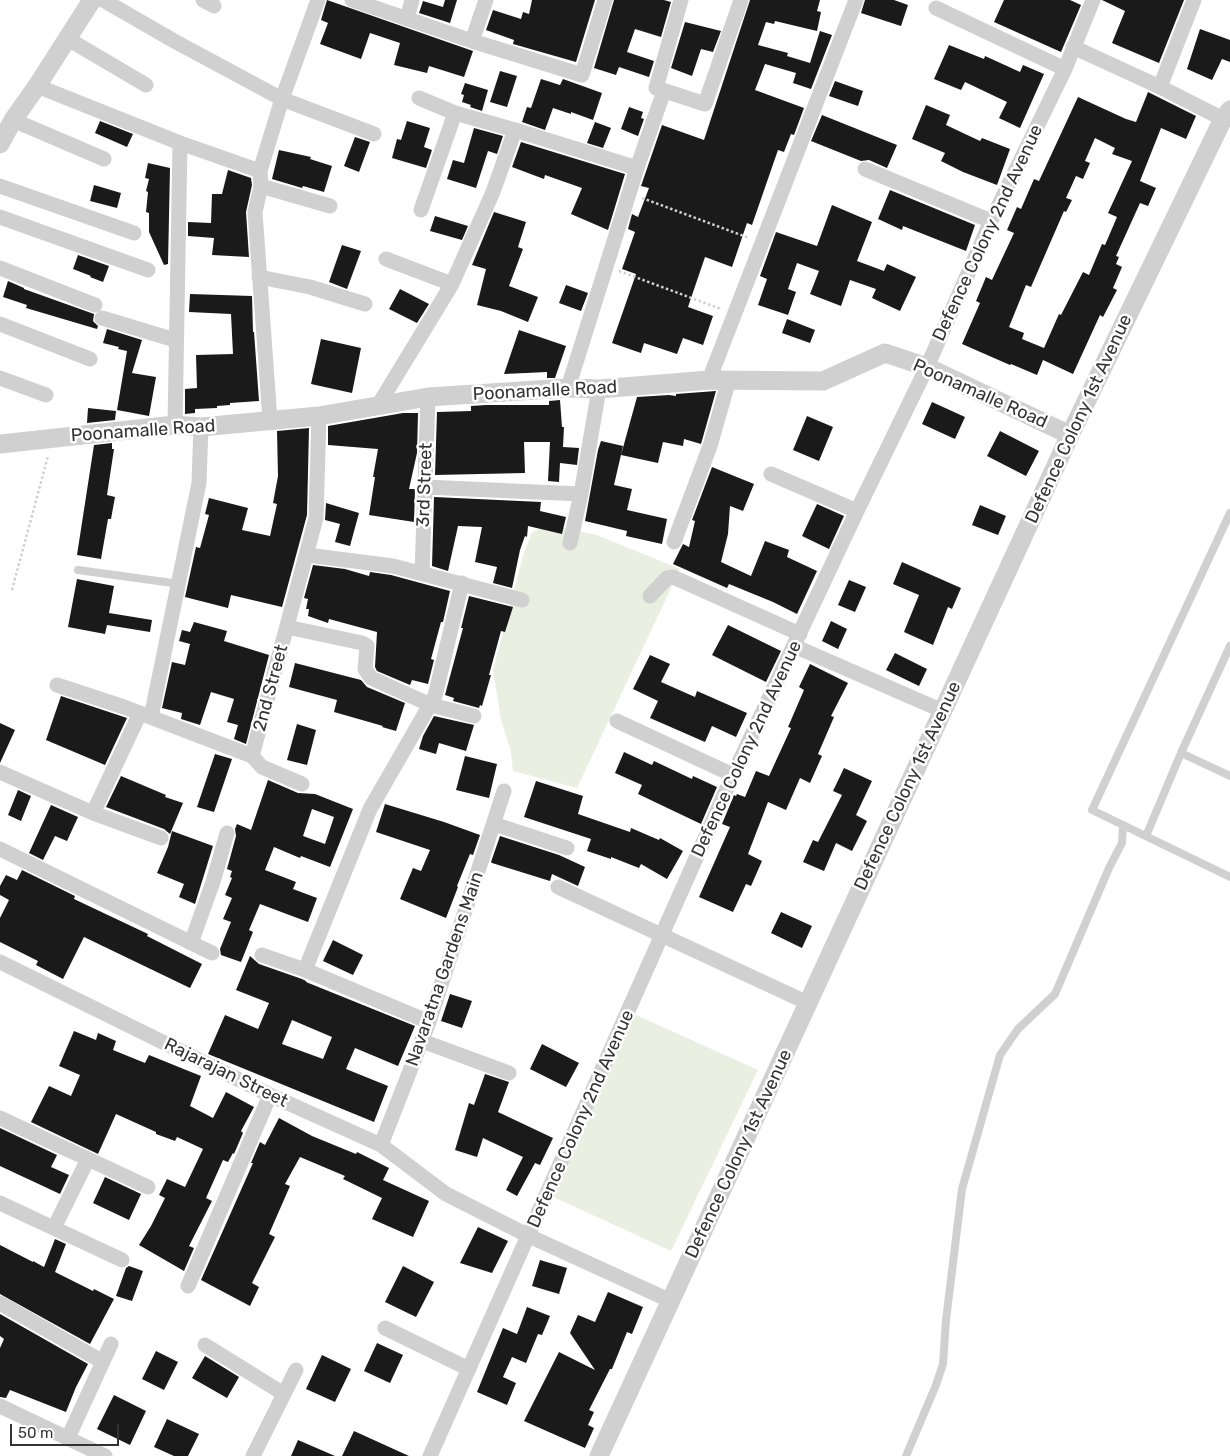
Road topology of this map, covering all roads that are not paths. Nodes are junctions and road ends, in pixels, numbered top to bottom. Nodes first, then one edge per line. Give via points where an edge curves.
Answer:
1 (92, 0) edge
2 (104, 0) edge
3 (318, 0) edge
4 (352, 0) edge
5 (412, 0) edge
6 (486, 0) edge
7 (605, 0) edge
8 (681, 0) edge
9 (741, 0) edge
10 (856, 0) edge
11 (1092, 0) edge
12 (1194, 0) edge
13 (936, 8) dead end
14 (407, 19) junction
15 (68, 39) junction
16 (472, 41) junction
17 (1073, 47) junction
18 (1065, 69) junction
19 (146, 85) dead end
20 (38, 86) junction
21 (1160, 87) junction
22 (664, 91) junction
23 (418, 98) dead end
24 (282, 99) junction
25 (454, 113) junction
26 (1228, 116) edge
27 (13, 120) junction
28 (515, 130) junction
29 (374, 134) dead end
30 (180, 143) junction
31 (0, 144) edge
32 (104, 159) dead end
33 (637, 168) junction
34 (865, 169) dead end
35 (261, 179) junction
36 (0, 186) edge
37 (330, 206) dead end
38 (421, 210) dead end
39 (0, 217) edge
40 (991, 221) junction
41 (134, 233) dead end
42 (386, 260) dead end
43 (0, 268) edge
44 (148, 270) dead end
45 (259, 277) junction
46 (452, 284) junction
47 (366, 304) dead end
48 (0, 324) edge
49 (175, 340) junction
50 (90, 359) dead end
51 (927, 366) junction
52 (0, 378) edge
53 (709, 380) junction
54 (729, 380) junction
55 (568, 388) junction
56 (599, 388) junction
57 (46, 395) dead end
58 (428, 397) junction
59 (379, 404) junction
60 (319, 416) junction
61 (270, 420) junction
62 (174, 425) junction
63 (201, 427) junction
64 (1070, 435) junction
65 (0, 444) edge
66 (771, 474) dead end
67 (425, 488) junction
68 (581, 494) junction
69 (857, 511) junction
70 (1230, 513) edge
71 (674, 542) dead end
72 (570, 543) dead end
73 (307, 555) junction
74 (78, 570) dead end
75 (422, 574) junction
76 (462, 583) junction
77 (180, 584) junction
78 (650, 596) dead end
79 (522, 600) dead end
80 (287, 627) junction
81 (797, 640) junction
82 (1230, 646) edge
83 (57, 684) dead end
84 (431, 705) junction
85 (942, 711) junction
86 (146, 715) junction
87 (474, 716) dead end
88 (617, 721) dead end
89 (1180, 753) junction
90 (252, 756) junction
91 (0, 772) edge
92 (733, 774) junction
93 (1230, 776) edge
94 (302, 784) dead end
95 (504, 791) dead end
96 (93, 812) junction
97 (494, 824) junction
98 (1122, 825) junction
99 (227, 833) dead end
100 (1146, 836) junction
101 (161, 838) dead end
102 (568, 848) dead end
103 (0, 849) edge
104 (1230, 877) edge
105 (558, 887) dead end
106 (663, 935) junction
107 (191, 943) junction
108 (212, 953) dead end
109 (262, 955) dead end
110 (0, 962) edge
111 (305, 970) junction
112 (808, 1003) junction
113 (429, 1022) junction
114 (422, 1042) junction
115 (509, 1073) dead end
116 (270, 1096) junction
117 (0, 1118) edge
118 (381, 1145) junction
119 (88, 1159) junction
120 (148, 1187) dead end
121 (0, 1203) edge
122 (54, 1228) junction
123 (529, 1236) junction
124 (122, 1260) dead end
125 (188, 1286) dead end
126 (671, 1301) junction
127 (0, 1303) edge
128 (385, 1328) dead end
129 (111, 1344) dead end
130 (205, 1345) dead end
131 (103, 1362) junction
132 (469, 1369) junction
133 (296, 1370) dead end
134 (284, 1394) junction
135 (0, 1406) edge
136 (68, 1438) junction
137 (105, 1456) edge
138 (253, 1456) edge
139 (430, 1456) edge
140 (600, 1456) edge
141 (906, 1456) edge

1 - 15 street
2 - 24 street
3 - 24 street
4 - 14 street
5 - 14 street
6 - 16 street
7 - 16 street via 582,75
8 - 22 street via 656,88
9 - 22 street via 705,104
10 - 53 street
11 - 17 street, Defence Colony 2nd Avenue
12 - 21 street
13 - 18 street
14 - 16 street
15 - 19 street
15 - 20 street
17 - 18 street, Defence Colony 2nd Avenue
17 - 21 street
18 - 40 street, Defence Colony 2nd Avenue
20 - 27 street
20 - 30 street
21 - 26 street
22 - 33 street
23 - 25 street
24 - 29 street
24 - 35 street
25 - 28 street
25 - 38 street
26 - 64 street, Defence Colony 1st Avenue
27 - 31 street
27 - 32 street
28 - 33 street
28 - 46 street via 493,192
30 - 35 street
30 - 49 street
33 - 55 street
34 - 40 street
35 - 37 street
35 - 45 street via 254,212
36 - 41 street
39 - 44 street
40 - 51 street, Defence Colony 2nd Avenue
42 - 46 street
43 - 49 street via 99,312
45 - 47 street via 310,287
45 - 61 street
46 - 59 street
48 - 50 street
49 - 62 street
51 - 54 street, Poonamalle Road via 885,354 823,381
51 - 64 street, Poonamalle Road
51 - 69 street, Defence Colony 2nd Avenue
52 - 57 street
53 - 54 street, Poonamalle Road
53 - 56 street, Poonamalle Road
54 - 71 street via 710,446
55 - 56 street, Poonamalle Road
55 - 58 street, Poonamalle Road
56 - 68 street
58 - 59 street, Poonamalle Road
58 - 67 street, 3rd Street
59 - 60 street, Poonamalle Road
60 - 61 street, Poonamalle Road
60 - 73 street, 2nd Street via 316,518
61 - 63 street, Poonamalle Road
62 - 63 street, Poonamalle Road
62 - 65 street, Poonamalle Road
63 - 77 street via 199,483
64 - 85 street, Defence Colony 1st Avenue
66 - 69 street
67 - 68 street
67 - 75 street, 3rd Street
68 - 72 street
69 - 81 street, Defence Colony 2nd Avenue
70 - 98 lane via 1092,810
73 - 75 street via 393,566
73 - 80 street, 2nd Street
74 - 77 lane
75 - 76 street
76 - 79 street
76 - 84 street
77 - 86 street
78 - 81 street via 667,578 678,578
80 - 84 street via 362,643 367,646 365,669 371,678
80 - 90 street, 2nd Street
81 - 85 street
81 - 92 street, Defence Colony 2nd Avenue
82 - 89 lane
83 - 86 street, 2nd Street
84 - 87 street
84 - 111 street via 370,809
85 - 112 street, Defence Colony 1st Avenue
86 - 90 street, 2nd Street
86 - 96 street
88 - 92 street
89 - 93 lane
89 - 100 lane
90 - 94 street via 262,767
91 - 96 street
92 - 106 street, Defence Colony 2nd Avenue
95 - 97 street, Navaratna Gardens Main
96 - 101 street
97 - 102 street
97 - 113 street, Navaratna Gardens Main
98 - 100 lane
98 - 141 lane via 1122,843 1055,994 1018,1029 1000,1055 962,1189 943,1364
99 - 107 street
100 - 104 lane
103 - 107 street
105 - 106 street
106 - 112 street
106 - 123 street, Defence Colony 2nd Avenue
107 - 108 street
109 - 111 street
110 - 116 street, Rajarajan Street
111 - 113 street
112 - 126 street, Defence Colony 1st Avenue
113 - 114 street, Navaratna Gardens Main
114 - 115 street
114 - 118 street, Navaratna Gardens Main
116 - 118 street, Rajarajan Street
116 - 125 street
117 - 119 street
118 - 123 street, Rajarajan Street via 446,1194
119 - 120 street
119 - 122 street
121 - 122 street
122 - 124 street
123 - 126 street, Rajarajan Street
123 - 132 street, Defence Colony 2nd Avenue
126 - 140 street, Defence Colony 1st Avenue
127 - 131 street
128 - 132 street
129 - 131 street
130 - 134 street
131 - 136 street
132 - 139 street, Defence Colony 2nd Avenue
133 - 134 street
134 - 138 street
135 - 136 street
136 - 137 street

